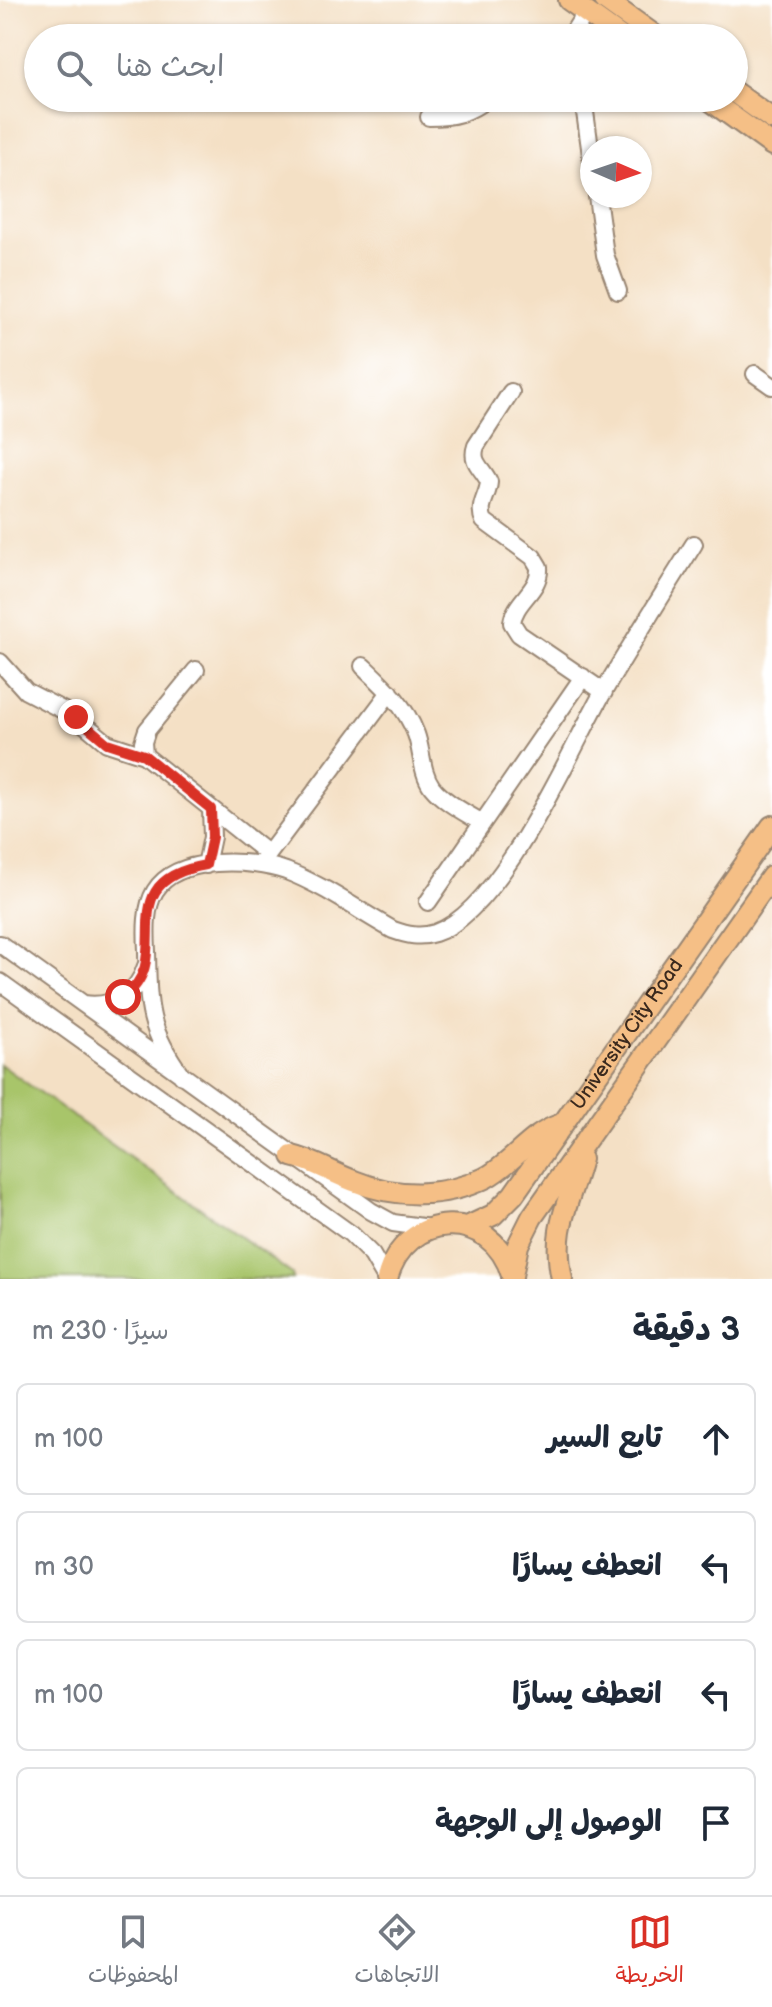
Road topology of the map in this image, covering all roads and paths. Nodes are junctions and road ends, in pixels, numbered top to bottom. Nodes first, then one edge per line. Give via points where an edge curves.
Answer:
1 (569, 0) edge
2 (605, 0) edge
3 (586, 12) junction
4 (579, 24) edge
5 (603, 24) edge
6 (638, 24) edge
7 (748, 102) edge
8 (466, 112) edge
9 (585, 112) edge
10 (726, 112) edge
11 (429, 117) dead end
12 (772, 119) edge
13 (588, 136) edge
14 (772, 145) edge
15 (599, 208) edge
16 (618, 291) dead end
17 (755, 374) dead end
18 (772, 386) edge
19 (511, 392) dead end
20 (694, 544) dead end
21 (0, 662) edge
22 (363, 666) dead end
23 (196, 670) dead end
24 (583, 677) junction
25 (390, 692) junction
26 (604, 692) junction
27 (144, 755) junction
28 (211, 809) junction
29 (482, 823) junction
30 (772, 826) edge
31 (264, 860) junction
32 (206, 865) junction
33 (772, 876) edge
34 (428, 902) dead end
35 (0, 944) edge
36 (147, 964) junction
37 (2, 985) edge
38 (83, 1004) junction
39 (182, 1076) junction
40 (563, 1124) junction
41 (583, 1145) junction
42 (292, 1156) junction
43 (467, 1227) junction
44 (430, 1228) junction
45 (512, 1277) edge
46 (387, 1279) edge
47 (562, 1279) edge

1 - 3 main road
2 - 6 main road
3 - 4 street
3 - 5 main road
7 - 12 main road
8 - 11 street
9 - 13 street
10 - 14 main road
15 - 16 street via 605,255
17 - 18 street
19 - 24 street via 474,450 489,482 481,516 539,567 537,583 513,615 514,628
20 - 26 street
21 - 27 street via 26,691 76,717 107,743
22 - 25 street
23 - 27 street via 147,730
24 - 26 street
24 - 29 street
25 - 29 street via 410,720 433,789
25 - 31 street
26 - 31 street via 524,839 487,891 437,933 408,936 393,930
27 - 28 street
28 - 31 street
28 - 32 street
29 - 34 street
30 - 40 main road, University City Road
31 - 32 street
32 - 36 street via 173,875 154,894 148,911
33 - 41 main road, University City Road
35 - 38 street
36 - 38 street via 136,986 123,997
36 - 39 street via 155,1032
37 - 46 street via 351,1234
38 - 39 street
39 - 42 street
40 - 42 main road via 541,1134 484,1178 428,1193 370,1187
40 - 43 main road, University City Road via 507,1202
41 - 45 main road, University City Road via 527,1226
41 - 47 main road via 559,1231
42 - 44 street via 381,1218
43 - 44 main road
43 - 45 main road via 496,1245
44 - 46 main road via 406,1242

